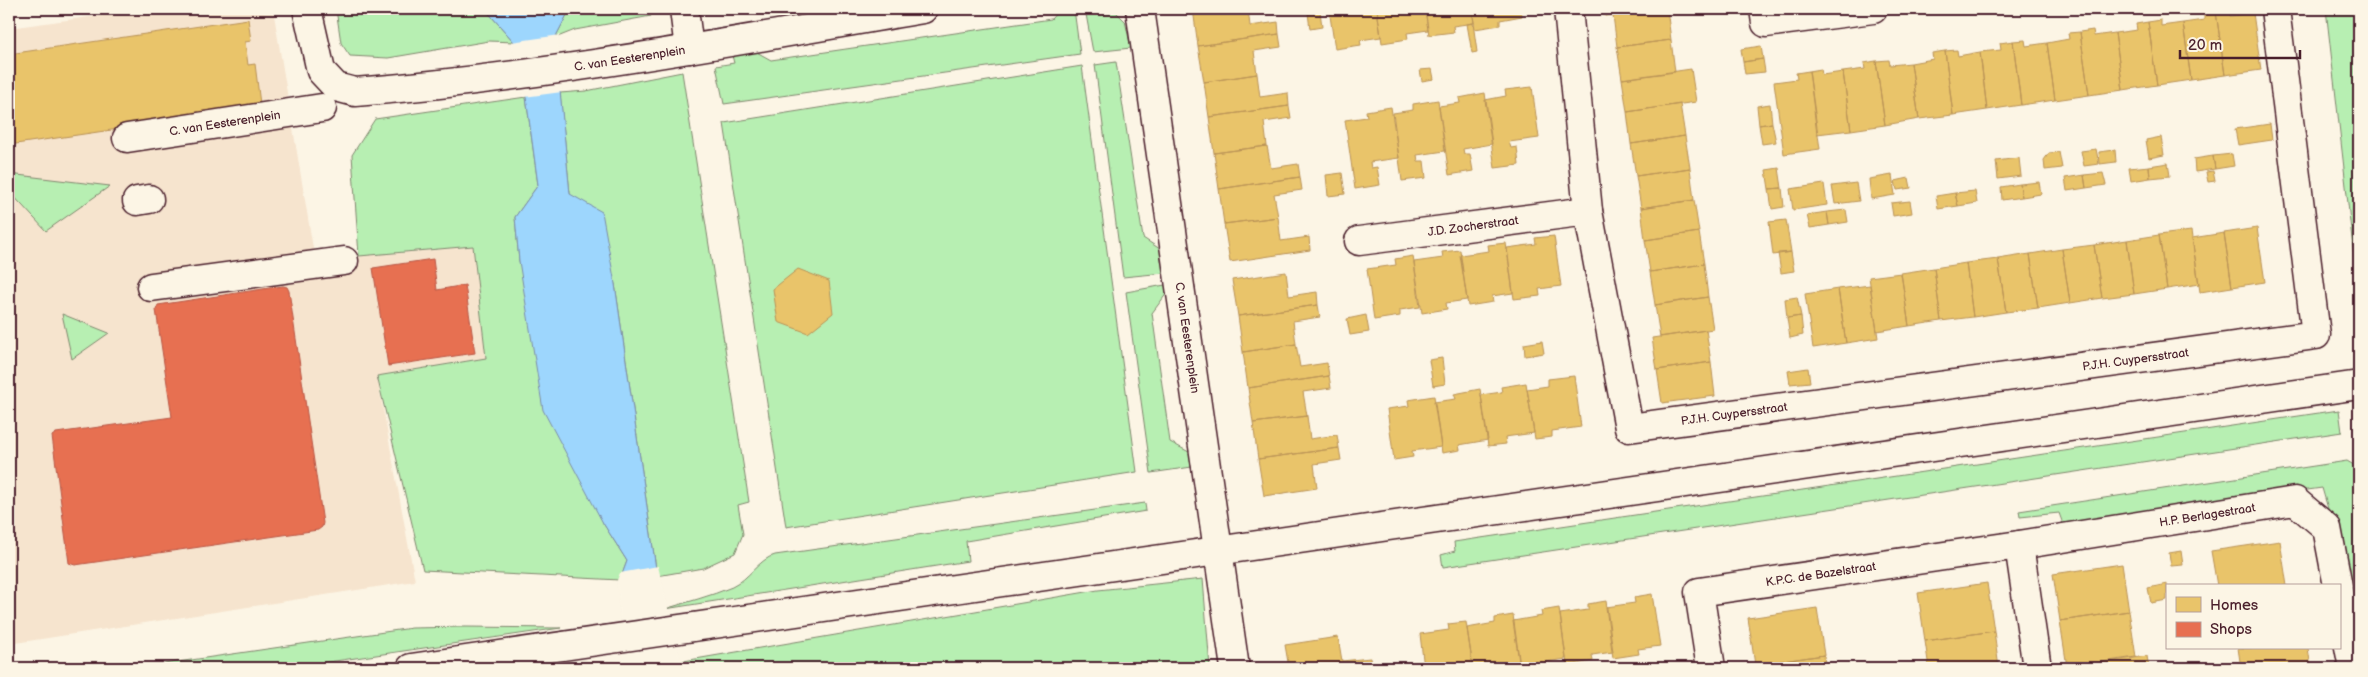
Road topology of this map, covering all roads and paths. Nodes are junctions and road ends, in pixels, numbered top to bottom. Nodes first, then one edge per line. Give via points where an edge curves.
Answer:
1 (307, 9) edge
2 (684, 9) edge
3 (923, 9) edge
4 (1140, 9) edge
5 (1568, 9) edge
6 (1764, 9) edge
7 (1872, 9) edge
8 (2275, 9) edge
9 (689, 49) junction
10 (329, 98) junction
11 (127, 138) dead end
12 (1588, 211) junction
13 (1359, 241) dead end
14 (344, 261) dead end
15 (151, 287) dead end
16 (2359, 385) edge
17 (2019, 545) junction
18 (1218, 550) junction
19 (2338, 584) edge
20 (2340, 599) edge
21 (411, 668) edge
22 (1235, 668) edge
23 (1711, 668) edge
24 (2037, 668) edge
25 (2353, 668) edge

1 - 10 street
2 - 9 street
3 - 9 street, C. van Eesterenplein
4 - 18 street, C. van Eesterenplein
5 - 12 street
6 - 7 street via 1766,23
8 - 12 street, P.J.H. Cuypersstraat via 2316,335 1629,428
9 - 10 street, C. van Eesterenplein
10 - 11 street, C. van Eesterenplein
12 - 13 street, J.D. Zocherstraat
14 - 15 street
16 - 18 street
17 - 19 street, H.P. Berlagestraat via 2295,501 2328,528
17 - 23 street, K.P.C. de Bazelstraat via 1699,592
17 - 24 street
18 - 21 street
18 - 22 street, C. van Eesterenplein
20 - 25 street

